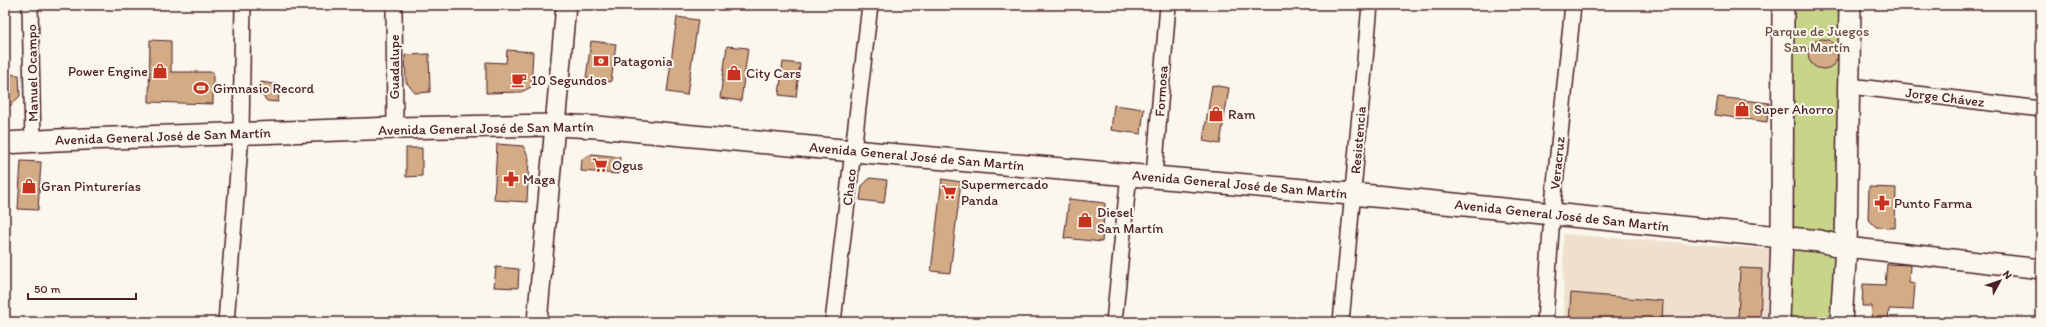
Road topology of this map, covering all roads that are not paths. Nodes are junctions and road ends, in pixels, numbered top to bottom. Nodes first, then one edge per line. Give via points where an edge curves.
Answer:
1 (30, 5) edge
2 (243, 5) edge
3 (394, 5) edge
4 (566, 5) edge
5 (870, 5) edge
6 (1168, 5) edge
7 (1370, 5) edge
8 (1573, 5) edge
9 (1783, 5) edge
10 (1850, 5) edge
11 (1850, 86) junction
12 (2041, 109) edge
13 (554, 125) junction
14 (395, 128) junction
15 (241, 134) junction
16 (33, 141) junction
17 (5, 143) edge
18 (853, 151) junction
19 (1129, 174) junction
20 (1154, 176) junction
21 (1352, 194) junction
22 (1552, 214) junction
23 (1782, 237) junction
24 (1846, 247) junction
25 (2041, 269) edge
26 (226, 322) edge
27 (537, 322) edge
28 (833, 322) edge
29 (1114, 322) edge
30 (1341, 322) edge
31 (1544, 322) edge
32 (1779, 322) edge
33 (1841, 322) edge

1 - 16 street, Manuel Ocampo
2 - 15 street
3 - 14 street, Guadalupe
4 - 13 street
5 - 18 street, Chaco
6 - 20 street, Formosa
7 - 21 street, Resistencia
8 - 22 street, Veracruz
9 - 23 main road
10 - 11 main road
11 - 12 street, Jorge Chávez
11 - 24 main road
13 - 14 main road, Avenida General José de San Martín
13 - 18 main road, Avenida General José de San Martín
13 - 27 street
14 - 15 main road, Avenida General José de San Martín
15 - 16 main road, Avenida General José de San Martín
15 - 26 street
16 - 17 main road, Avenida General José de San Martín
18 - 19 main road, Avenida General José de San Martín
18 - 28 street, Chaco
19 - 20 main road, Avenida General José de San Martín
19 - 29 street
20 - 21 main road, Avenida General José de San Martín
21 - 22 main road, Avenida General José de San Martín
21 - 30 street, Resistencia
22 - 23 main road, Avenida General José de San Martín
22 - 31 street, Veracruz
23 - 24 main road, Avenida General José de San Martín
23 - 32 main road
24 - 25 street, Avenida General José de San Martín
24 - 33 main road

